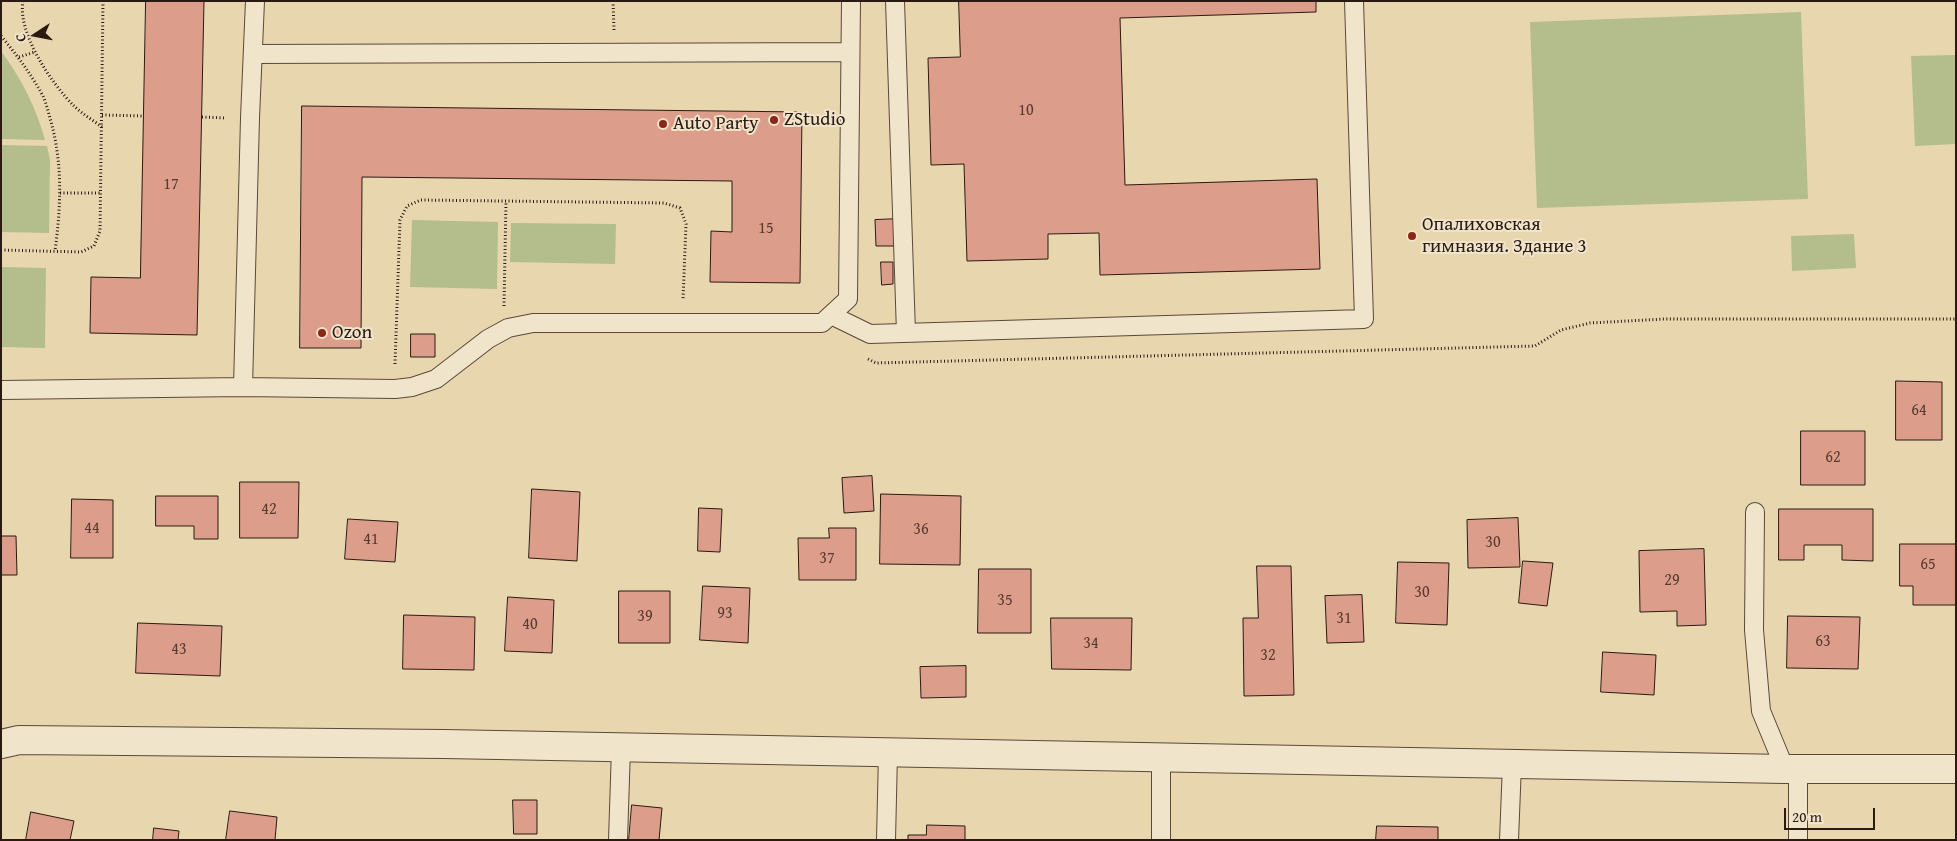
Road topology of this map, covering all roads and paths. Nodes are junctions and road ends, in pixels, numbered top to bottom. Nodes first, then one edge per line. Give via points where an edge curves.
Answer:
1 (23, 1) edge
2 (103, 1) edge
3 (255, 1) edge
4 (851, 1) edge
5 (896, 1) edge
6 (1354, 1) edge
7 (1, 36) edge
8 (35, 52) junction
9 (850, 52) junction
10 (252, 54) junction
11 (19, 58) junction
12 (102, 115) junction
13 (144, 116) dead end
14 (102, 127) junction
15 (60, 193) junction
16 (101, 193) junction
17 (506, 201) junction
18 (1, 250) edge
19 (55, 251) junction
20 (832, 314) junction
21 (1956, 319) edge
22 (683, 324) junction
23 (503, 330) junction
24 (906, 333) junction
25 (863, 357) dead end
26 (243, 388) junction
27 (395, 389) junction
28 (1, 390) edge
29 (1755, 512) dead end
30 (1, 744) edge
31 (621, 748) junction
32 (888, 752) junction
33 (1161, 758) junction
34 (1512, 764) junction
35 (1791, 769) junction
36 (1956, 769) edge
37 (618, 840) edge
38 (886, 840) edge
39 (1161, 840) edge
40 (1509, 840) edge
41 (1798, 840) edge

1 - 8 path via 26,29
2 - 12 path
3 - 10 lane
4 - 9 lane
5 - 24 lane
6 - 24 lane via 1364,319
7 - 11 path
8 - 11 path
8 - 14 path via 58,88 75,107
9 - 10 lane
9 - 20 lane via 848,298
10 - 26 lane
11 - 15 path via 44,98 55,137
12 - 13 path
12 - 14 path
14 - 16 path
15 - 16 path
15 - 19 path
16 - 19 path via 100,231 94,246 81,252
17 - 22 path via 664,204 680,208 686,224
17 - 23 path
17 - 27 path via 421,200 407,206 400,220
18 - 19 path
20 - 22 lane via 822,323
20 - 24 lane via 870,334
21 - 25 path via 1590,322 1561,330 1535,346 876,363
22 - 23 lane via 533,323
23 - 27 lane via 436,379
26 - 27 lane
26 - 28 lane
29 - 35 lane via 1754,630 1761,710
30 - 31 street via 19,740
31 - 32 street
31 - 37 lane
32 - 33 street
32 - 38 lane
33 - 34 street
33 - 39 lane
34 - 35 street
34 - 40 lane
35 - 36 street
35 - 41 lane

